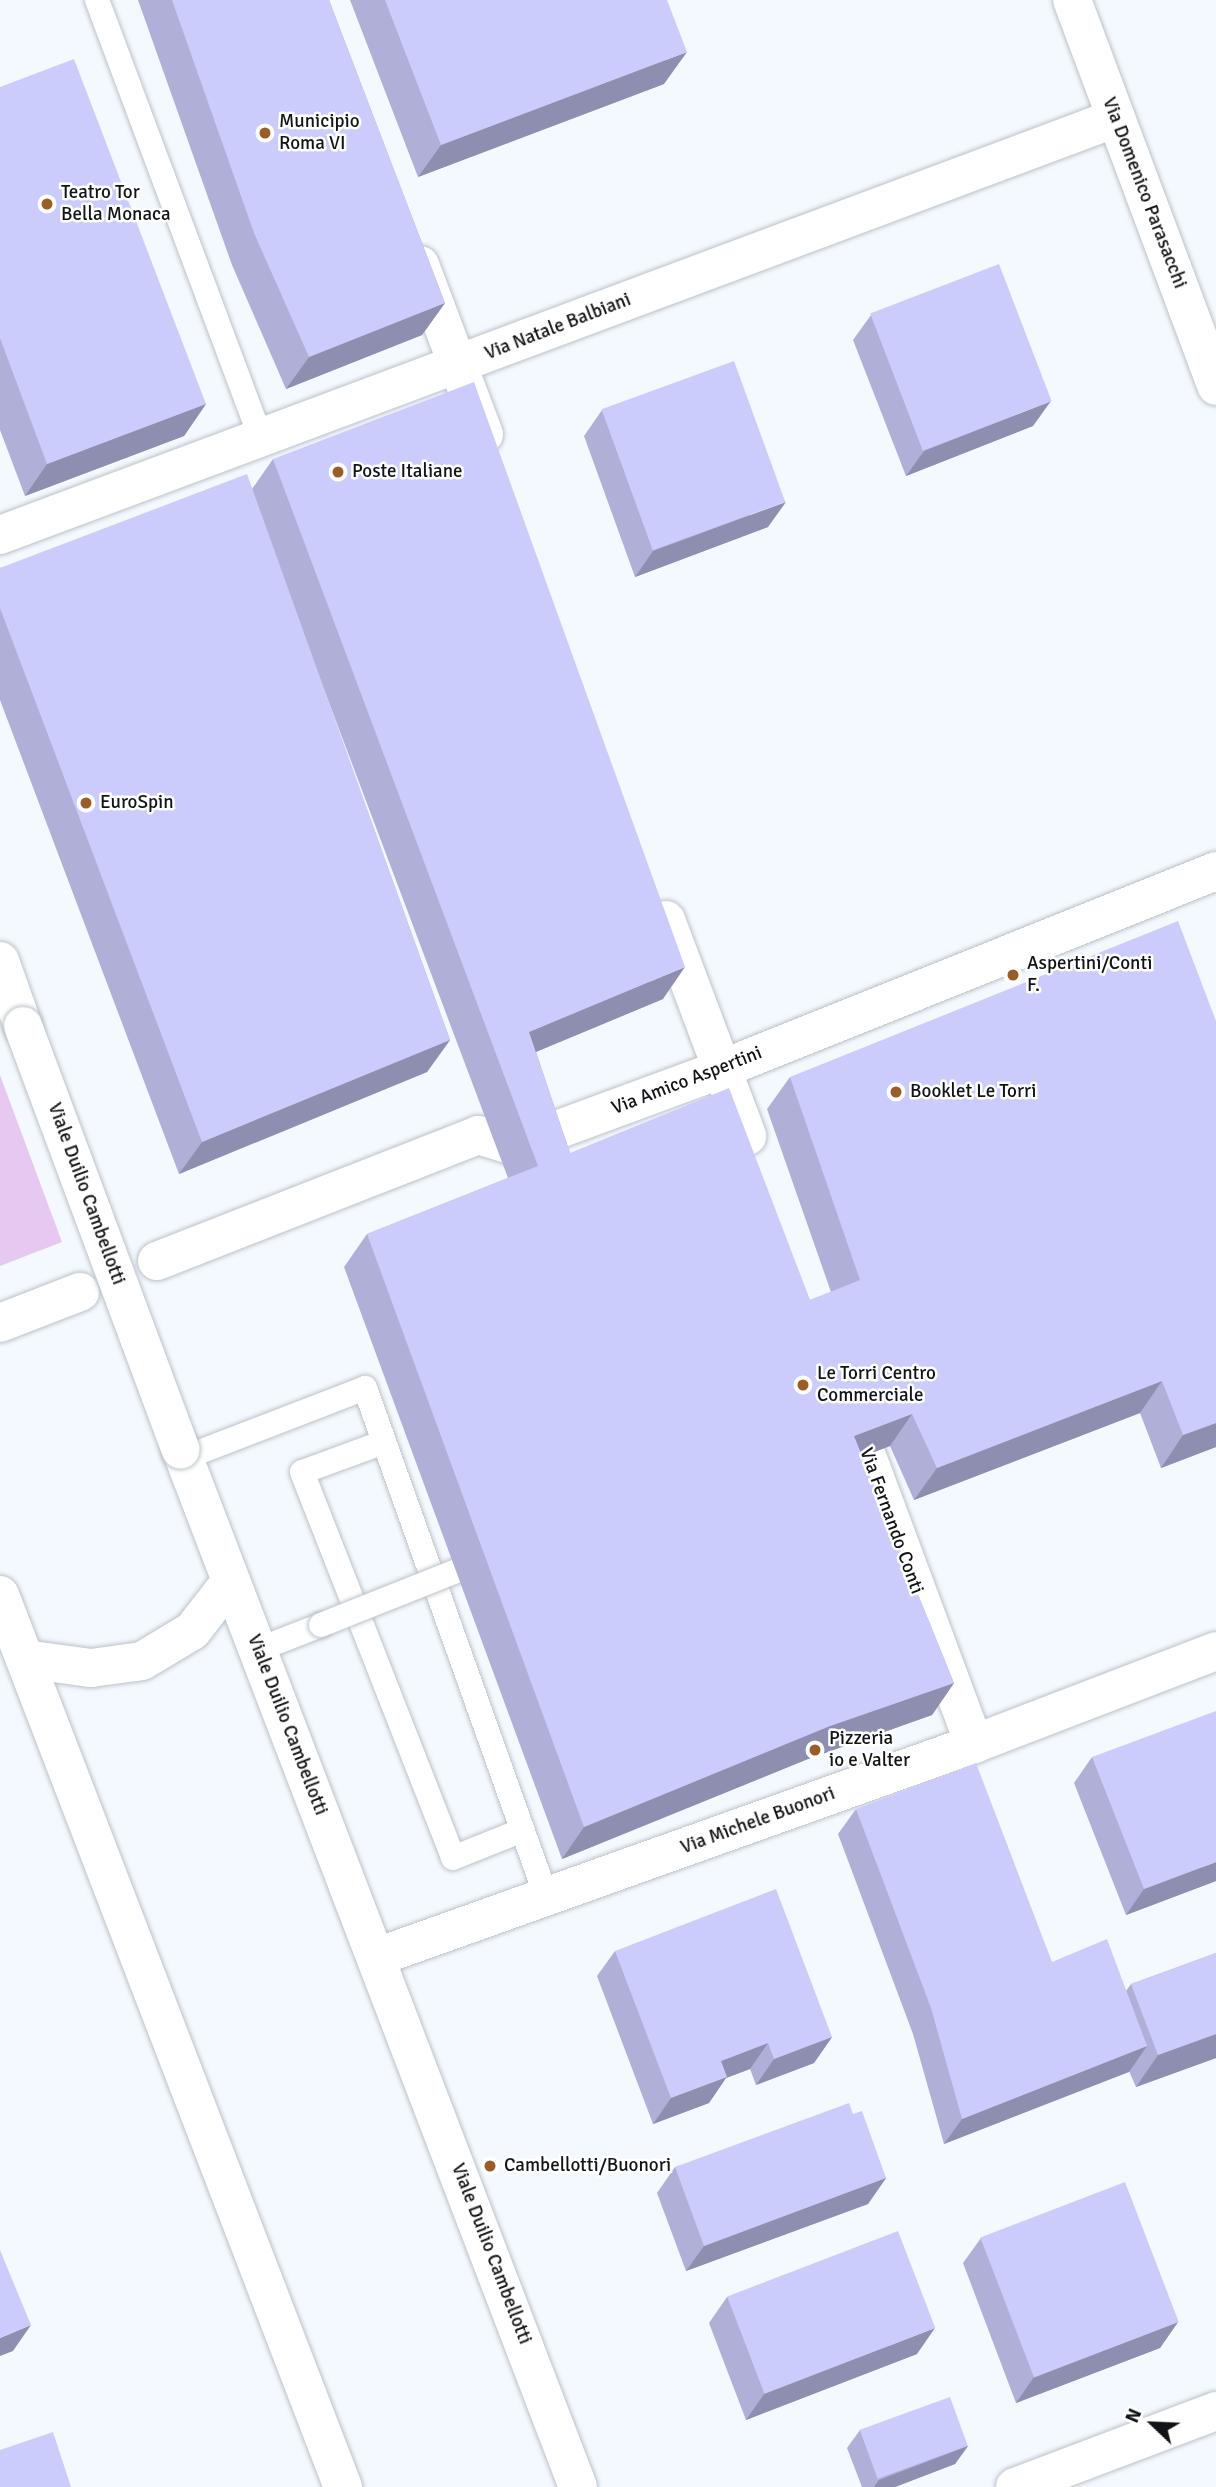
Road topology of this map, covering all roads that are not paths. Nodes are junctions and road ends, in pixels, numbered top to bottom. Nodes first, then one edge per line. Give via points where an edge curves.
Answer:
1 (97, 0) edge
2 (1072, 0) edge
3 (1116, 118) junction
4 (408, 235) edge
5 (458, 365) junction
6 (1216, 386) edge
7 (260, 435) junction
8 (497, 469) edge
9 (0, 535) edge
10 (1216, 871) edge
11 (653, 886) edge
12 (0, 961) edge
13 (722, 1069) junction
14 (761, 1172) edge
15 (157, 1261) dead end
16 (80, 1292) dead end
17 (0, 1323) edge
18 (834, 1367) edge
19 (384, 1442) junction
20 (183, 1454) junction
21 (470, 1566) dead end
22 (231, 1581) junction
23 (0, 1595) edge
24 (257, 1650) junction
25 (1216, 1651) edge
26 (25, 1659) junction
27 (974, 1744) junction
28 (523, 1830) junction
29 (546, 1896) junction
30 (377, 1957) junction
31 (1216, 2412) edge
32 (343, 2487) edge
33 (578, 2487) edge
34 (1015, 2487) edge

1 - 7 lane
2 - 3 street, Via Domenico Parasacchi
3 - 5 street, Via Natale Balbiani
3 - 6 street, Via Domenico Parasacchi
4 - 5 street
5 - 7 street, Via Natale Balbiani
5 - 8 street
7 - 9 street, Via Natale Balbiani
10 - 13 street, Via Amico Aspertini
11 - 13 street
12 - 20 street, Viale Duilio Cambellotti, bridge
13 - 14 street
13 - 15 street, Via Amico Aspertini via 513,1146 478,1135
16 - 17 street
18 - 27 street, Via Fernando Conti
19 - 20 lane via 365,1388
19 - 28 lane
19 - 28 lane via 302,1472 453,1858
20 - 22 street, Viale Duilio Cambellotti
21 - 24 lane, bridge
22 - 24 street, Viale Duilio Cambellotti
22 - 26 street via 192,1631 142,1661 91,1668
23 - 26 street
24 - 30 street, Viale Duilio Cambellotti
25 - 27 street, Via Michele Buonori
26 - 32 street
27 - 29 street, Via Michele Buonori
28 - 29 lane
29 - 30 street, Via Michele Buonori
30 - 33 street, Viale Duilio Cambellotti
31 - 34 street

